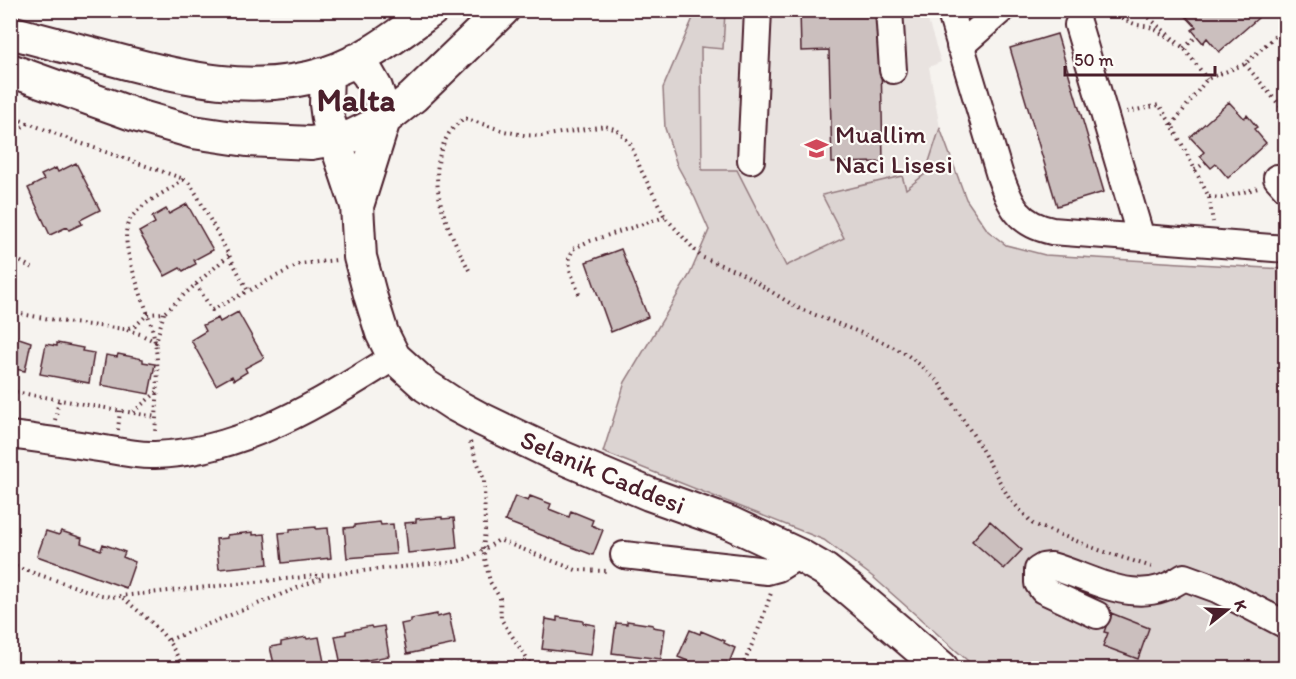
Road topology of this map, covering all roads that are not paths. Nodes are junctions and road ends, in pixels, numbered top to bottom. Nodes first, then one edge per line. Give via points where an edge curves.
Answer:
1 (432, 10) edge
2 (503, 10) edge
3 (758, 10) edge
4 (889, 10) edge
5 (950, 10) edge
6 (1000, 10) edge
7 (410, 22) edge
8 (1078, 25) road end
9 (10, 32) edge
10 (960, 46) junction
11 (356, 60) junction
12 (10, 70) edge
13 (893, 70) dead end
14 (327, 73) junction
15 (384, 120) junction
16 (334, 140) junction
17 (751, 160) dead end
18 (357, 206) junction
19 (1141, 237) junction
20 (1286, 249) edge
21 (394, 357) junction
22 (10, 435) edge
23 (799, 555) junction
24 (620, 563) road end
25 (1097, 615) dead end
26 (1286, 625) edge
27 (942, 669) edge

1 - 7 main road
2 - 15 main road via 413,98
3 - 17 street
4 - 13 street
5 - 10 street
6 - 10 street
7 - 11 main road
8 - 19 street
9 - 14 main road via 142,67 228,84 268,84
10 - 19 street via 1009,199 1025,222 1052,231
11 - 14 main road
11 - 15 main road via 376,88
12 - 16 main road via 193,132 284,143
14 - 16 main road, Selanik Caddesi via 326,104
15 - 16 main road
15 - 18 main road, Selanik Caddesi
16 - 18 main road, Selanik Caddesi
18 - 21 main road, Selanik Caddesi via 360,257 382,333
19 - 20 street
21 - 22 street via 279,423 198,450 153,456
21 - 23 main road, Selanik Caddesi via 426,386 455,405 554,454 730,523
23 - 24 street via 767,571
23 - 27 main road, Selanik Caddesi via 848,588
25 - 26 street via 1043,590 1038,583 1038,570 1051,566 1100,585 1143,592 1166,588 1184,577 1217,589

